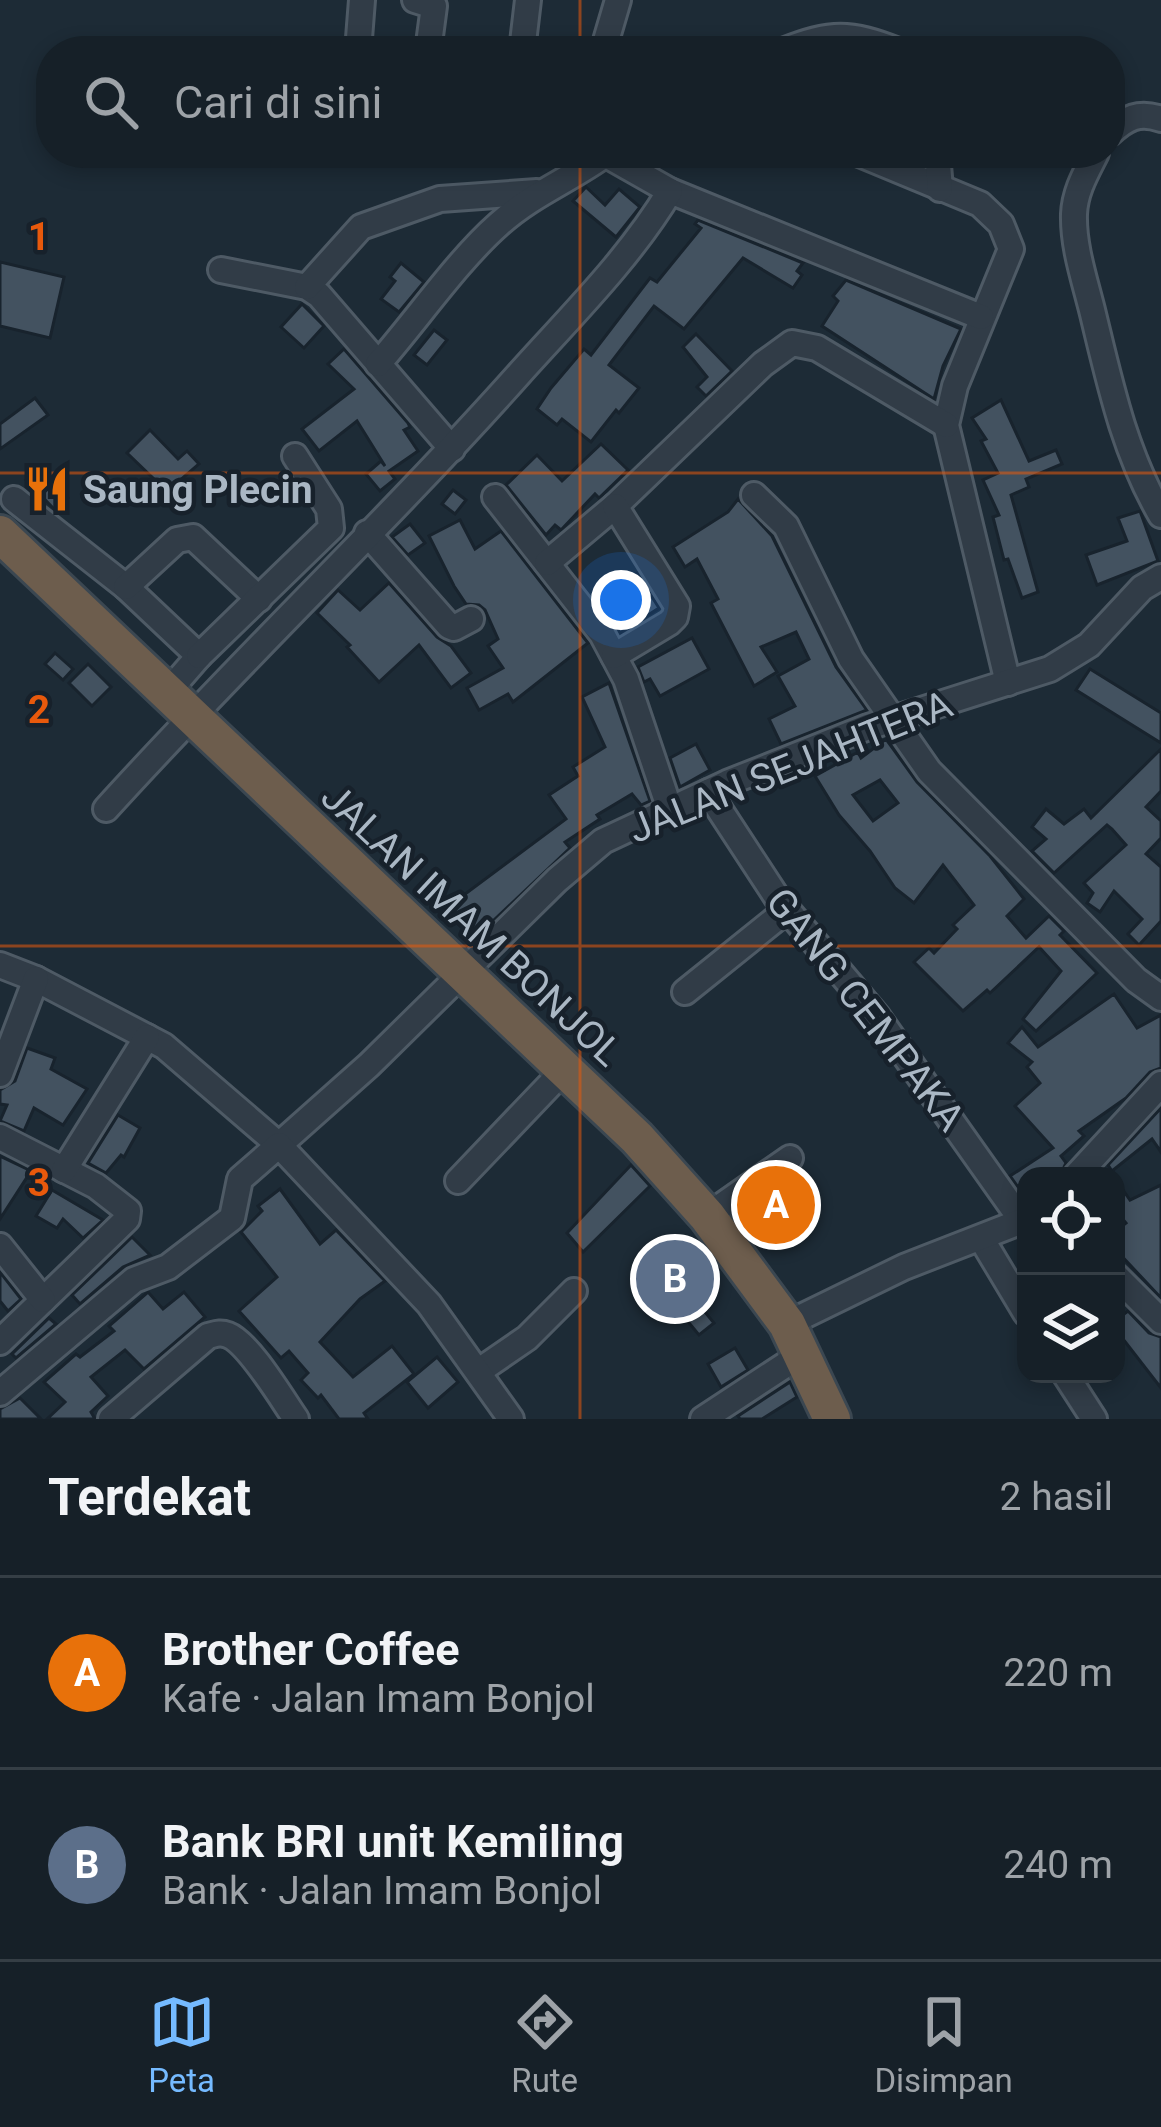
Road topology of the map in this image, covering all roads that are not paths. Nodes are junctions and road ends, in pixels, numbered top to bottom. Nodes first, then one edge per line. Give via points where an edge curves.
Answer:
1 (362, 0) edge
2 (528, 0) edge
3 (618, 0) edge
4 (424, 3) edge
5 (359, 36) edge
6 (427, 36) edge
7 (524, 36) edge
8 (607, 36) edge
9 (820, 36) edge
10 (861, 36) edge
11 (1125, 119) edge
12 (1161, 119) edge
13 (585, 168) edge
14 (630, 168) edge
15 (892, 168) edge
16 (938, 168) edge
17 (1088, 168) edge
18 (940, 189) junction
19 (670, 191) junction
20 (539, 192) junction
21 (221, 270) dead end
22 (307, 287) junction
23 (981, 317) junction
24 (378, 364) junction
25 (946, 425) junction
26 (452, 449) junction
27 (296, 456) dead end
28 (754, 495) dead end
29 (495, 497) dead end
30 (14, 499) dead end
31 (615, 506) junction
32 (1161, 515) edge
33 (367, 533) junction
34 (0, 534) edge
35 (547, 563) junction
36 (1161, 577) edge
37 (126, 587) junction
38 (259, 599) junction
39 (471, 619) dead end
40 (199, 656) junction
41 (614, 656) junction
42 (1008, 683) junction
43 (177, 705) junction
44 (892, 721) junction
45 (708, 792) junction
46 (106, 809) dead end
47 (670, 809) junction
48 (787, 910) junction
49 (0, 965) edge
50 (461, 973) junction
51 (36, 979) junction
52 (686, 992) dead end
53 (1161, 998) edge
54 (147, 1037) junction
55 (565, 1069) junction
56 (0, 1074) edge
57 (1161, 1084) edge
58 (0, 1137) edge
59 (279, 1145) junction
60 (790, 1158) dead end
61 (1084, 1167) edge
62 (64, 1170) junction
63 (458, 1180) dead end
64 (1017, 1210) edge
65 (706, 1216) junction
66 (1017, 1223) edge
67 (981, 1238) junction
68 (0, 1246) edge
69 (1125, 1285) edge
70 (574, 1291) dead end
71 (1017, 1297) edge
72 (43, 1300) junction
73 (1161, 1321) edge
74 (795, 1339) junction
75 (0, 1342) edge
76 (479, 1371) junction
77 (1071, 1383) edge
78 (0, 1393) edge
79 (111, 1419) edge
80 (296, 1419) edge
81 (511, 1419) edge
82 (703, 1419) edge
83 (832, 1419) edge
84 (1094, 1419) edge

1 - 5 street
2 - 7 street
3 - 8 street
4 - 6 street
9 - 10 street
11 - 12 street
13 - 20 street
14 - 19 street
15 - 18 street
16 - 18 street
17 - 32 street via 1074,212 1078,246 1122,430
18 - 23 street via 980,204 1011,249
19 - 23 street
19 - 26 street
20 - 22 street via 440,199 361,227
20 - 24 street via 496,225
21 - 22 street
22 - 24 street
23 - 25 street
24 - 26 street
25 - 31 street via 817,348 792,344
25 - 42 street
26 - 33 street
27 - 38 street via 329,509 331,528
28 - 44 street via 786,526 851,659
29 - 35 street
30 - 37 street
31 - 35 street
31 - 41 street via 677,606 669,623
33 - 39 street via 449,626
33 - 43 street
34 - 43 highway, JALAN IMAM BONJOL
35 - 41 street
36 - 42 street, JALAN SEJAHTERA via 1089,645 1050,670
37 - 38 street via 177,540 193,537
37 - 40 street
38 - 40 street
40 - 43 street
41 - 47 street
42 - 44 street, JALAN SEJAHTERA
43 - 46 street
43 - 50 highway, JALAN IMAM BONJOL
44 - 45 street, JALAN SEJAHTERA
44 - 53 street via 982,826
45 - 47 street, JALAN SEJAHTERA
45 - 48 street, GANG CEMPAKA
47 - 50 street, JALAN SEJAHTERA via 603,841
48 - 52 street
48 - 64 street, GANG CEMPAKA via 877,1016
49 - 51 street
50 - 55 highway, JALAN IMAM BONJOL
50 - 59 street, JALAN SEJAHTERA
51 - 54 street
51 - 56 street
54 - 59 street
54 - 62 street
55 - 63 street
55 - 65 highway, JALAN IMAM BONJOL
57 - 61 street
58 - 62 street
59 - 76 street via 429,1304
59 - 78 street, JALAN SEJAHTERA via 240,1179 232,1219 168,1267 134,1280
60 - 65 street
62 - 72 street via 118,1200 127,1219
65 - 74 highway, JALAN IMAM BONJOL
66 - 67 street
67 - 71 street
67 - 74 street via 843,1294
68 - 72 street
69 - 73 street
70 - 76 street
72 - 75 street
74 - 82 street
74 - 83 highway, JALAN IMAM BONJOL
76 - 81 street
77 - 84 street
79 - 80 street via 219,1334 242,1347

